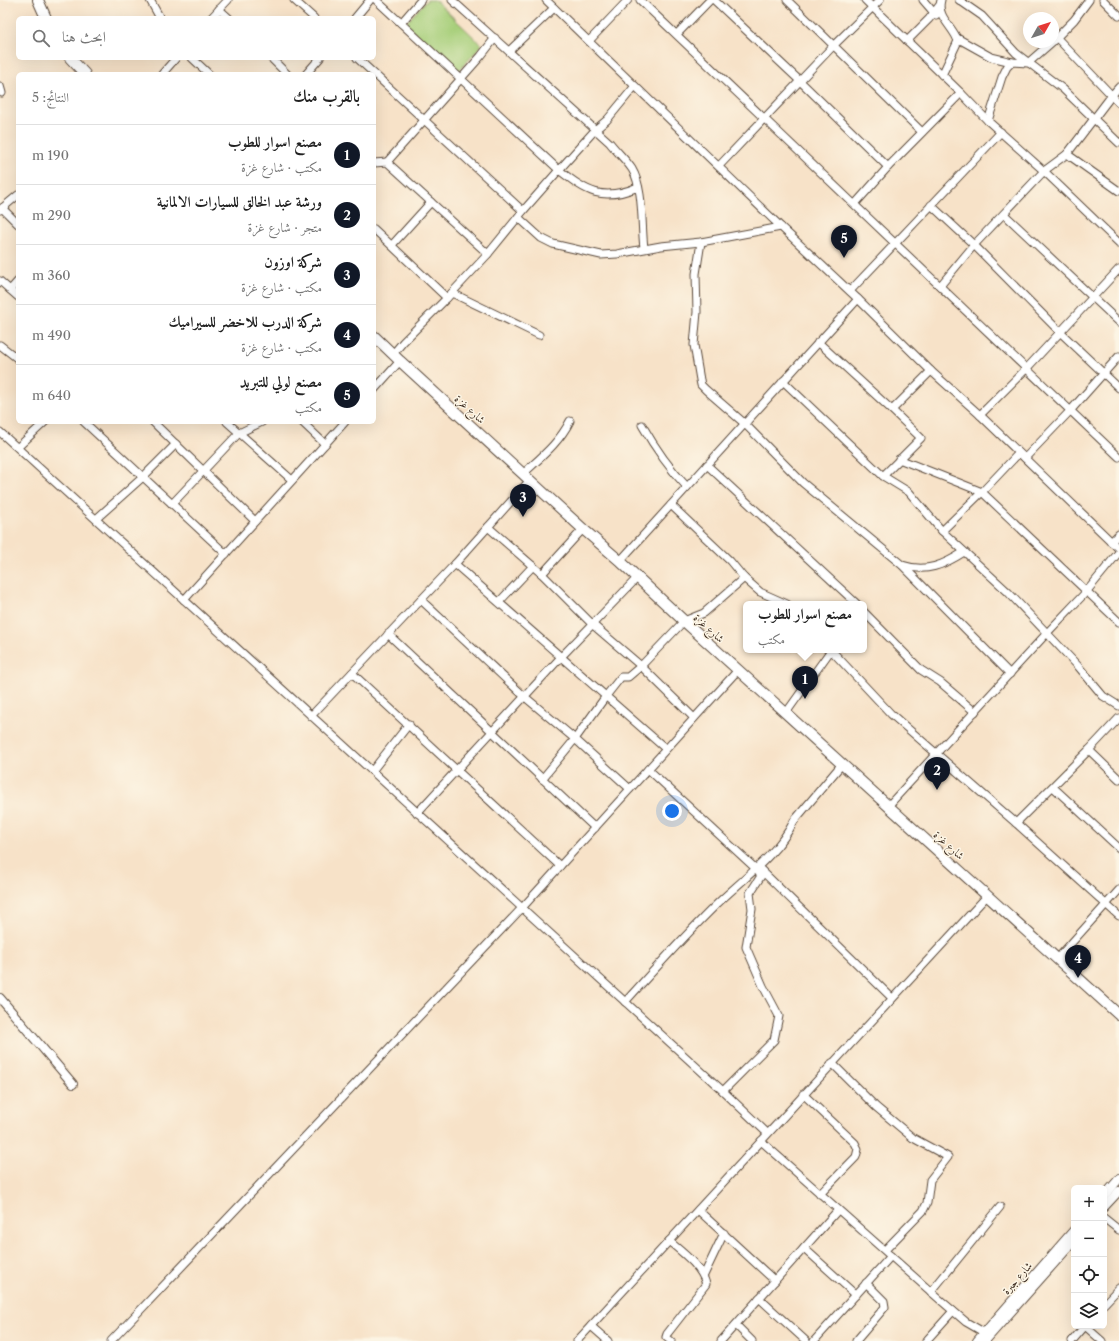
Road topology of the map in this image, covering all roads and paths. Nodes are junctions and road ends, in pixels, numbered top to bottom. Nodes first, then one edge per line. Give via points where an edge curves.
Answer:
1 (38, 0) edge
2 (150, 0) edge
3 (228, 0) edge
4 (294, 0) edge
5 (370, 0) edge
6 (376, 0) edge
7 (421, 0) edge
8 (452, 0) edge
9 (546, 0) edge
10 (628, 0) edge
11 (640, 0) edge
12 (710, 0) edge
13 (714, 0) edge
14 (786, 0) edge
15 (865, 0) edge
16 (880, 0) edge
17 (923, 0) edge
18 (959, 0) edge
19 (1088, 0) edge
20 (1103, 0) edge
21 (940, 3) edge
22 (872, 7) junction
23 (554, 8) junction
24 (220, 9) junction
25 (934, 12) junction
26 (45, 16) edge
27 (159, 16) edge
28 (213, 16) edge
29 (227, 16) edge
30 (312, 16) edge
31 (357, 16) edge
32 (1119, 16) edge
33 (401, 23) junction
34 (948, 25) junction
35 (677, 34) junction
36 (1059, 35) edge
37 (495, 38) junction
38 (957, 38) junction
39 (907, 40) junction
40 (589, 42) junction
41 (834, 45) junction
42 (1059, 45) edge
43 (1045, 48) edge
44 (509, 52) junction
45 (72, 60) edge
46 (174, 60) edge
47 (194, 60) edge
48 (272, 60) edge
49 (318, 60) edge
50 (359, 60) edge
51 (1012, 62) junction
52 (1028, 63) junction
53 (83, 72) edge
54 (164, 72) edge
55 (207, 72) edge
56 (285, 72) edge
57 (308, 72) edge
58 (372, 72) edge
59 (376, 75) edge
60 (942, 75) junction
61 (460, 78) junction
62 (800, 81) junction
63 (635, 86) junction
64 (1119, 87) edge
65 (961, 93) junction
66 (1112, 95) junction
67 (1119, 103) edge
68 (764, 118) junction
69 (1094, 118) junction
70 (424, 119) junction
71 (988, 121) junction
72 (595, 130) junction
73 (922, 132) junction
74 (1001, 132) junction
75 (1119, 143) edge
76 (1067, 154) junction
77 (386, 162) junction
78 (376, 164) edge
79 (719, 166) junction
80 (888, 167) junction
81 (558, 170) junction
82 (1044, 171) junction
83 (638, 187) junction
84 (1119, 190) edge
85 (16, 196) edge
86 (431, 202) junction
87 (854, 204) junction
88 (931, 205) junction
89 (1, 209) edge
90 (521, 214) junction
91 (1004, 214) junction
92 (16, 222) edge
93 (781, 227) junction
94 (376, 231) edge
95 (701, 242) junction
96 (896, 243) junction
97 (1119, 243) edge
98 (974, 245) junction
99 (392, 246) junction
100 (644, 248) junction
101 (488, 254) junction
102 (1119, 269) edge
103 (16, 283) edge
104 (940, 286) junction
105 (4, 287) edge
106 (850, 291) junction
107 (16, 296) edge
108 (450, 296) junction
109 (858, 298) junction
110 (1093, 298) junction
111 (1119, 322) edge
112 (1060, 332) junction
113 (539, 335) dead end
114 (376, 338) edge
115 (818, 342) junction
116 (0, 345) edge
117 (1119, 356) edge
118 (16, 357) edge
119 (396, 358) junction
120 (1027, 368) junction
121 (931, 371) junction
122 (1104, 374) junction
123 (783, 381) junction
124 (376, 387) edge
125 (1119, 388) edge
126 (892, 410) junction
127 (1071, 410) junction
128 (980, 416) junction
129 (570, 420) dead end
130 (744, 423) junction
131 (43, 424) edge
132 (86, 424) edge
133 (155, 424) edge
134 (229, 424) edge
135 (258, 424) edge
136 (304, 424) edge
137 (343, 424) edge
138 (642, 425) dead end
139 (0, 432) edge
140 (239, 433) junction
141 (176, 444) junction
142 (325, 444) junction
143 (18, 447) junction
144 (1022, 455) junction
145 (1119, 457) edge
146 (900, 459) junction
147 (707, 464) junction
148 (204, 471) junction
149 (883, 476) junction
150 (143, 477) junction
151 (527, 477) junction
152 (292, 480) junction
153 (686, 487) junction
154 (982, 492) junction
155 (172, 504) junction
156 (671, 504) junction
157 (96, 519) junction
158 (255, 521) junction
159 (488, 527) junction
160 (582, 529) junction
161 (942, 531) junction
162 (1119, 534) edge
163 (1111, 542) junction
164 (1119, 549) edge
165 (964, 552) junction
166 (1119, 552) edge
167 (226, 554) junction
168 (620, 560) junction
169 (455, 564) junction
170 (902, 565) junction
171 (532, 566) junction
172 (542, 574) junction
173 (638, 577) junction
174 (744, 578) junction
175 (1087, 591) junction
176 (184, 600) junction
177 (421, 600) junction
178 (780, 601) edge
179 (851, 601) edge
180 (499, 602) junction
181 (867, 615) edge
182 (684, 621) junction
183 (1119, 622) edge
184 (592, 624) junction
185 (1047, 633) junction
186 (388, 634) junction
187 (829, 653) edge
188 (834, 653) edge
189 (561, 657) junction
190 (641, 666) junction
191 (738, 670) junction
192 (352, 673) junction
193 (1010, 674) junction
194 (606, 696) junction
195 (524, 697) junction
196 (1119, 706) edge
197 (975, 712) junction
198 (786, 713) junction
199 (312, 716) junction
200 (694, 718) junction
201 (1119, 718) edge
202 (409, 724) junction
203 (492, 731) junction
204 (575, 739) junction
205 (666, 749) junction
206 (1089, 750) junction
207 (937, 754) junction
208 (842, 764) junction
209 (648, 769) junction
210 (372, 770) junction
211 (458, 770) junction
212 (542, 779) junction
213 (1119, 779) edge
214 (1053, 787) junction
215 (630, 789) junction
216 (888, 806) junction
217 (418, 813) junction
218 (1016, 823) junction
219 (595, 828) junction
220 (1119, 848) edge
221 (560, 866) junction
222 (756, 867) junction
223 (1119, 890) edge
224 (987, 896) junction
225 (1106, 904) junction
226 (522, 908) junction
227 (1119, 916) edge
228 (1057, 959) junction
229 (0, 998) edge
230 (892, 998) junction
231 (625, 1002) junction
232 (1119, 1015) edge
233 (832, 1063) junction
234 (72, 1084) dead end
235 (723, 1091) junction
236 (803, 1094) junction
237 (767, 1133) junction
238 (761, 1140) junction
239 (1119, 1179) edge
240 (1119, 1191) edge
241 (1107, 1193) edge
242 (820, 1194) junction
243 (1107, 1205) edge
244 (1000, 1207) dead end
245 (698, 1210) junction
246 (838, 1210) junction
247 (1107, 1220) edge
248 (1119, 1230) edge
249 (724, 1233) junction
250 (1071, 1234) edge
251 (669, 1241) junction
252 (1071, 1244) edge
253 (804, 1248) junction
254 (888, 1253) junction
255 (704, 1275) junction
256 (775, 1281) junction
257 (866, 1283) junction
258 (1119, 1288) edge
259 (931, 1292) junction
260 (856, 1295) junction
261 (759, 1298) junction
262 (1107, 1301) edge
263 (953, 1311) junction
264 (736, 1325) junction
265 (591, 1326) junction
266 (989, 1338) edge
267 (111, 1341) edge
268 (577, 1341) edge
269 (608, 1341) edge
270 (671, 1341) edge
271 (721, 1341) edge
272 (752, 1341) edge
273 (806, 1341) edge
274 (814, 1341) edge
275 (857, 1341) edge
276 (926, 1341) edge
277 (977, 1341) edge
278 (1072, 1341) edge
279 (1102, 1341) edge

1 - 26 main road
2 - 27 street
3 - 24 street
4 - 30 street
5 - 31 street
6 - 33 street
7 - 33 street
8 - 37 street
9 - 23 street
10 - 40 street
11 - 35 street
12 - 35 street
13 - 62 street
14 - 41 street
15 - 22 street
16 - 22 street
17 - 25 street
18 - 52 street via 982,16
19 - 36 street
20 - 32 street
21 - 25 street
21 - 34 street
22 - 39 street
22 - 41 street
23 - 40 street
23 - 44 street
24 - 28 street
24 - 29 street
25 - 34 street
25 - 39 street
33 - 61 street
34 - 38 street
35 - 68 street
37 - 44 street
37 - 61 street
38 - 51 street via 992,57
38 - 60 street via 958,43
39 - 60 street
40 - 63 street
41 - 62 street
41 - 73 street
42 - 66 street
43 - 52 street
44 - 72 street
45 - 53 main road
46 - 54 street
47 - 55 street
48 - 56 street
49 - 57 street
50 - 58 street
51 - 52 street
51 - 71 street via 1002,78
52 - 69 street via 1063,89
59 - 70 street
60 - 65 street
61 - 70 street
61 - 81 street
62 - 68 street
62 - 80 street
63 - 72 street via 607,120
63 - 79 street
64 - 66 street
65 - 71 street
65 - 73 street
66 - 67 street
66 - 69 street
68 - 79 street
68 - 87 street
69 - 75 street
69 - 76 street
70 - 77 street
70 - 90 street
71 - 74 street
72 - 81 street
72 - 83 street via 631,168
73 - 80 street
74 - 82 street
74 - 88 street
76 - 82 street
76 - 84 street
77 - 78 street
77 - 86 street
79 - 93 street
80 - 87 street
81 - 83 street via 594,193 613,194
81 - 90 street
82 - 91 street
82 - 97 street
83 - 100 street
85 - 89 street
86 - 99 street
86 - 101 street
87 - 96 street
88 - 96 street
88 - 98 street
89 - 92 street
90 - 100 street via 541,238 553,244 601,255
90 - 101 street
91 - 98 street
91 - 110 street
93 - 95 street
93 - 106 street
94 - 99 street
95 - 100 street
95 - 130 street via 696,274 697,312 694,345 701,385
96 - 104 street
96 - 106 street
98 - 104 street
98 - 112 street
99 - 108 street
101 - 108 street
102 - 110 street
103 - 105 street
104 - 120 street
105 - 107 street
106 - 109 street
108 - 113 street
108 - 119 street via 402,342
109 - 115 street
109 - 121 street
110 - 111 street
110 - 112 street
112 - 120 street
112 - 122 street
114 - 119 main road, شارع غزة
115 - 123 street
115 - 126 street
116 - 118 street
117 - 122 street
119 - 124 street
119 - 151 main road, شارع غزة
120 - 127 street
120 - 128 street
121 - 126 street
121 - 128 street
122 - 125 street
122 - 127 street
123 - 130 street
123 - 149 street
126 - 146 street via 921,438
127 - 144 street
127 - 145 street
128 - 144 street
129 - 151 street via 564,434
130 - 147 street
130 - 170 street via 803,483
131 - 143 street
132 - 150 street
133 - 141 street
134 - 140 street
135 - 140 street
136 - 142 street
137 - 142 street
138 - 153 street via 668,466
139 - 143 street
140 - 148 street
140 - 152 street
141 - 148 street
141 - 150 street
142 - 152 street
143 - 157 street
144 - 154 street
144 - 163 street
146 - 149 street
146 - 154 street
147 - 153 street
147 - 179 street
148 - 155 street
148 - 158 street
149 - 161 street via 909,492
150 - 155 street
150 - 157 street
151 - 159 street
151 - 160 main road, شارع غزة
152 - 158 street
153 - 156 street
154 - 161 street
154 - 175 street
155 - 167 street
156 - 168 street
156 - 174 street
157 - 176 street
158 - 167 street
159 - 169 street
159 - 171 street
160 - 168 main road, شارع غزة
160 - 172 street
161 - 165 street
162 - 163 street
163 - 164 street
165 - 170 street via 947,563 934,567 913,568
165 - 185 street via 1008,592
166 - 175 street
167 - 176 street
168 - 173 main road, شارع غزة
169 - 177 street
169 - 180 street
170 - 193 street
171 - 172 street
171 - 180 street
172 - 184 street
173 - 182 main road, شارع غزة
173 - 184 street
174 - 178 street via 760,592
174 - 182 street via 704,613
175 - 183 street
175 - 185 street
176 - 199 street
177 - 186 street
177 - 195 street
180 - 189 street
181 - 197 street via 921,670 940,682
182 - 190 street
182 - 191 main road, شارع غزة
184 - 189 street
184 - 190 street
185 - 193 street
185 - 196 street via 1103,696
186 - 192 street
186 - 203 street
187 - 198 street
188 - 207 street via 877,700
189 - 194 street
189 - 195 street
190 - 194 street via 628,677 621,677
190 - 200 street
191 - 198 main road, شارع غزة
191 - 200 street
192 - 199 street
192 - 202 street
193 - 197 street
194 - 204 street
194 - 205 street
195 - 203 street
195 - 204 street
197 - 207 street
198 - 208 main road, شارع غزة
199 - 210 street
200 - 205 street
201 - 206 street
202 - 210 street
202 - 211 street
203 - 211 street
203 - 212 street
204 - 212 street
204 - 215 street
205 - 209 street
206 - 213 street
206 - 214 street
207 - 216 street
207 - 218 street
208 - 216 main road, شارع غزة
208 - 222 street via 794,821 780,842
209 - 215 street
209 - 222 street
210 - 217 street
211 - 217 street
211 - 221 street
212 - 219 street
214 - 218 street
214 - 220 street
215 - 219 street
216 - 224 main road, شارع غزة
217 - 226 street
218 - 225 street
219 - 221 street
221 - 226 street
222 - 230 street
222 - 231 street via 676,946
222 - 235 street via 761,876 750,893 752,909 746,947 778,1016 774,1040
223 - 225 street
224 - 228 main road, شارع غزة
224 - 230 street
225 - 227 street
225 - 228 street
226 - 231 street
226 - 267 street
228 - 232 main road, شارع غزة
229 - 234 street
230 - 233 street
231 - 235 street
233 - 236 street
233 - 254 street via 876,1107 913,1138 948,1157 930,1180 927,1203 923,1211
235 - 237 street
236 - 237 street
236 - 242 street via 855,1143 858,1149 856,1157
237 - 238 street
238 - 242 street
238 - 245 street
239 - 241 street
240 - 243 street
242 - 246 street
244 - 259 street
245 - 249 street
245 - 251 street
246 - 253 street
246 - 254 street
247 - 248 street
249 - 255 street
249 - 256 street
250 - 266 street, شارع جبرة
251 - 255 street
251 - 265 street
252 - 266 street, شارع جبرة
253 - 256 street
253 - 260 street
254 - 257 street
254 - 259 street
255 - 270 street via 706,1284 666,1334
256 - 261 street
257 - 260 street
257 - 275 street via 884,1301 885,1307
258 - 262 street
259 - 263 street
260 - 274 street
261 - 264 street
261 - 273 street
263 - 266 street
263 - 276 street
264 - 271 street
264 - 272 street
265 - 268 street
265 - 269 street
266 - 277 street, شارع جبرة
278 - 279 street via 1085,1326

